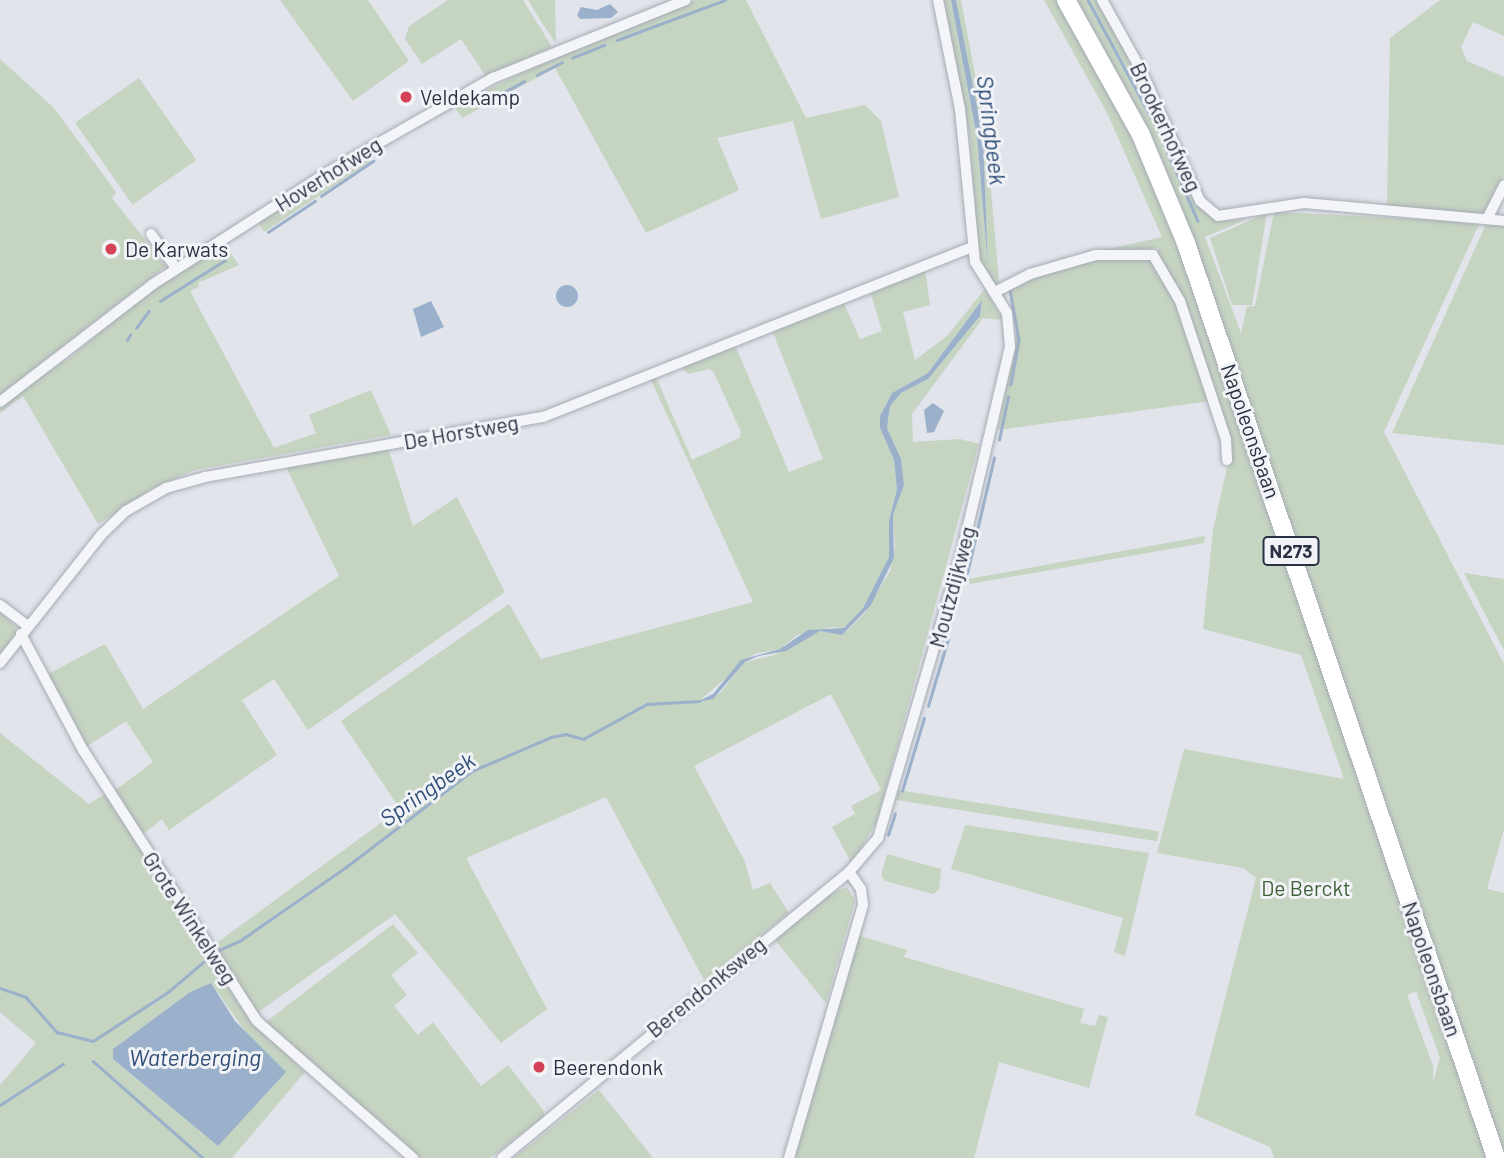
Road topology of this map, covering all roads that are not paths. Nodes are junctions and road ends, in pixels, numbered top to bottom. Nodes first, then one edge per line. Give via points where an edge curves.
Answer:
1 (686, 0) edge
2 (938, 0) edge
3 (1066, 0) edge
4 (1101, 0) edge
5 (1504, 185) edge
6 (1487, 219) junction
7 (1504, 220) edge
8 (151, 234) dead end
9 (972, 247) junction
10 (176, 268) junction
11 (995, 292) junction
12 (0, 402) edge
13 (1227, 460) dead end
14 (0, 605) edge
15 (24, 629) junction
16 (0, 663) edge
17 (849, 872) junction
18 (1482, 1116) junction
19 (413, 1158) edge
20 (502, 1158) edge
21 (789, 1158) edge
22 (1496, 1158) edge
23 (1502, 1158) edge

1 - 10 street, Hoverhofweg via 494,78 328,172
2 - 9 street, Moutzdijkweg via 960,109
3 - 18 main road, Napoleonsbaan / N273 via 1141,135 1186,243
4 - 6 street, Brookerhofweg via 1140,68 1200,201 1218,216 1304,203
5 - 6 street
6 - 7 street, Brookerhofweg
8 - 10 street
9 - 11 street, Moutzdijkweg via 979,271
9 - 15 street, De Horstweg via 543,417 205,477 166,488 126,511 101,535
10 - 12 street, Hoverhofweg
11 - 13 street via 1030,274 1096,255 1153,255 1180,301 1226,439
11 - 17 street, Moutzdijkweg via 1010,328 1007,368 960,560 878,838
14 - 15 street, Grote Winkelweg
15 - 16 street, De Horstweg
15 - 19 street, Grote Winkelweg via 83,750 257,1021
17 - 20 street, Berendonksweg
17 - 21 street via 861,889 863,905
18 - 22 main road, Napoleonsbaan / N273
18 - 23 main road, Napoleonsbaan / N273

